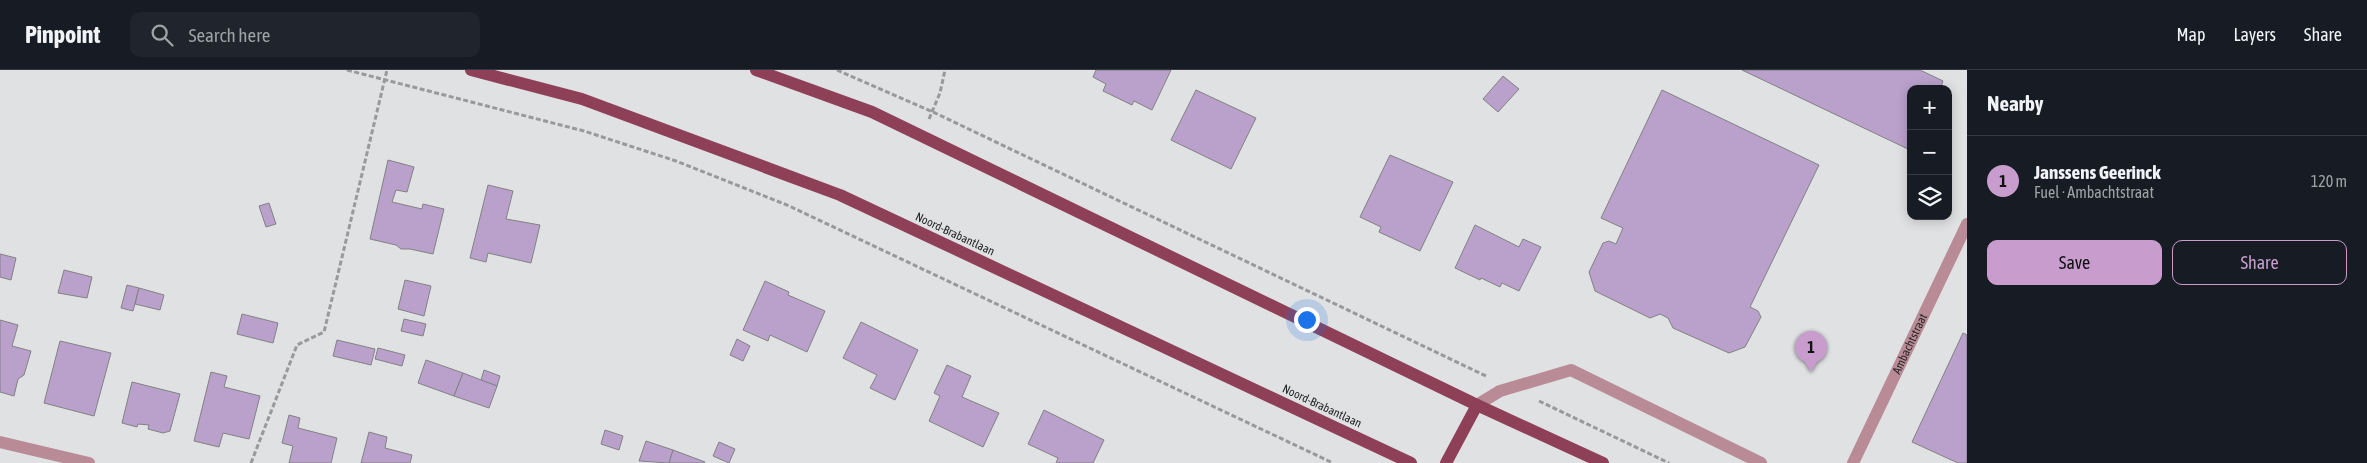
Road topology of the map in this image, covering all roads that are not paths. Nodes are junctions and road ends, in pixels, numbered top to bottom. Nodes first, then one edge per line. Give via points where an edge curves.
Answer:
1 (471, 70) edge
2 (756, 70) edge
3 (1967, 224) edge
4 (1477, 405) junction
5 (0, 442) edge
6 (89, 463) edge
7 (1411, 463) edge
8 (1446, 463) edge
9 (1603, 463) edge
10 (1761, 463) edge
11 (1852, 463) edge

1 - 7 main road, Noord-Brabantlaan via 582,99 840,195
2 - 4 main road via 872,112
3 - 11 street, Ambachtstraat
4 - 8 main road
4 - 9 main road
4 - 10 street via 1500,391 1571,370
5 - 6 street

